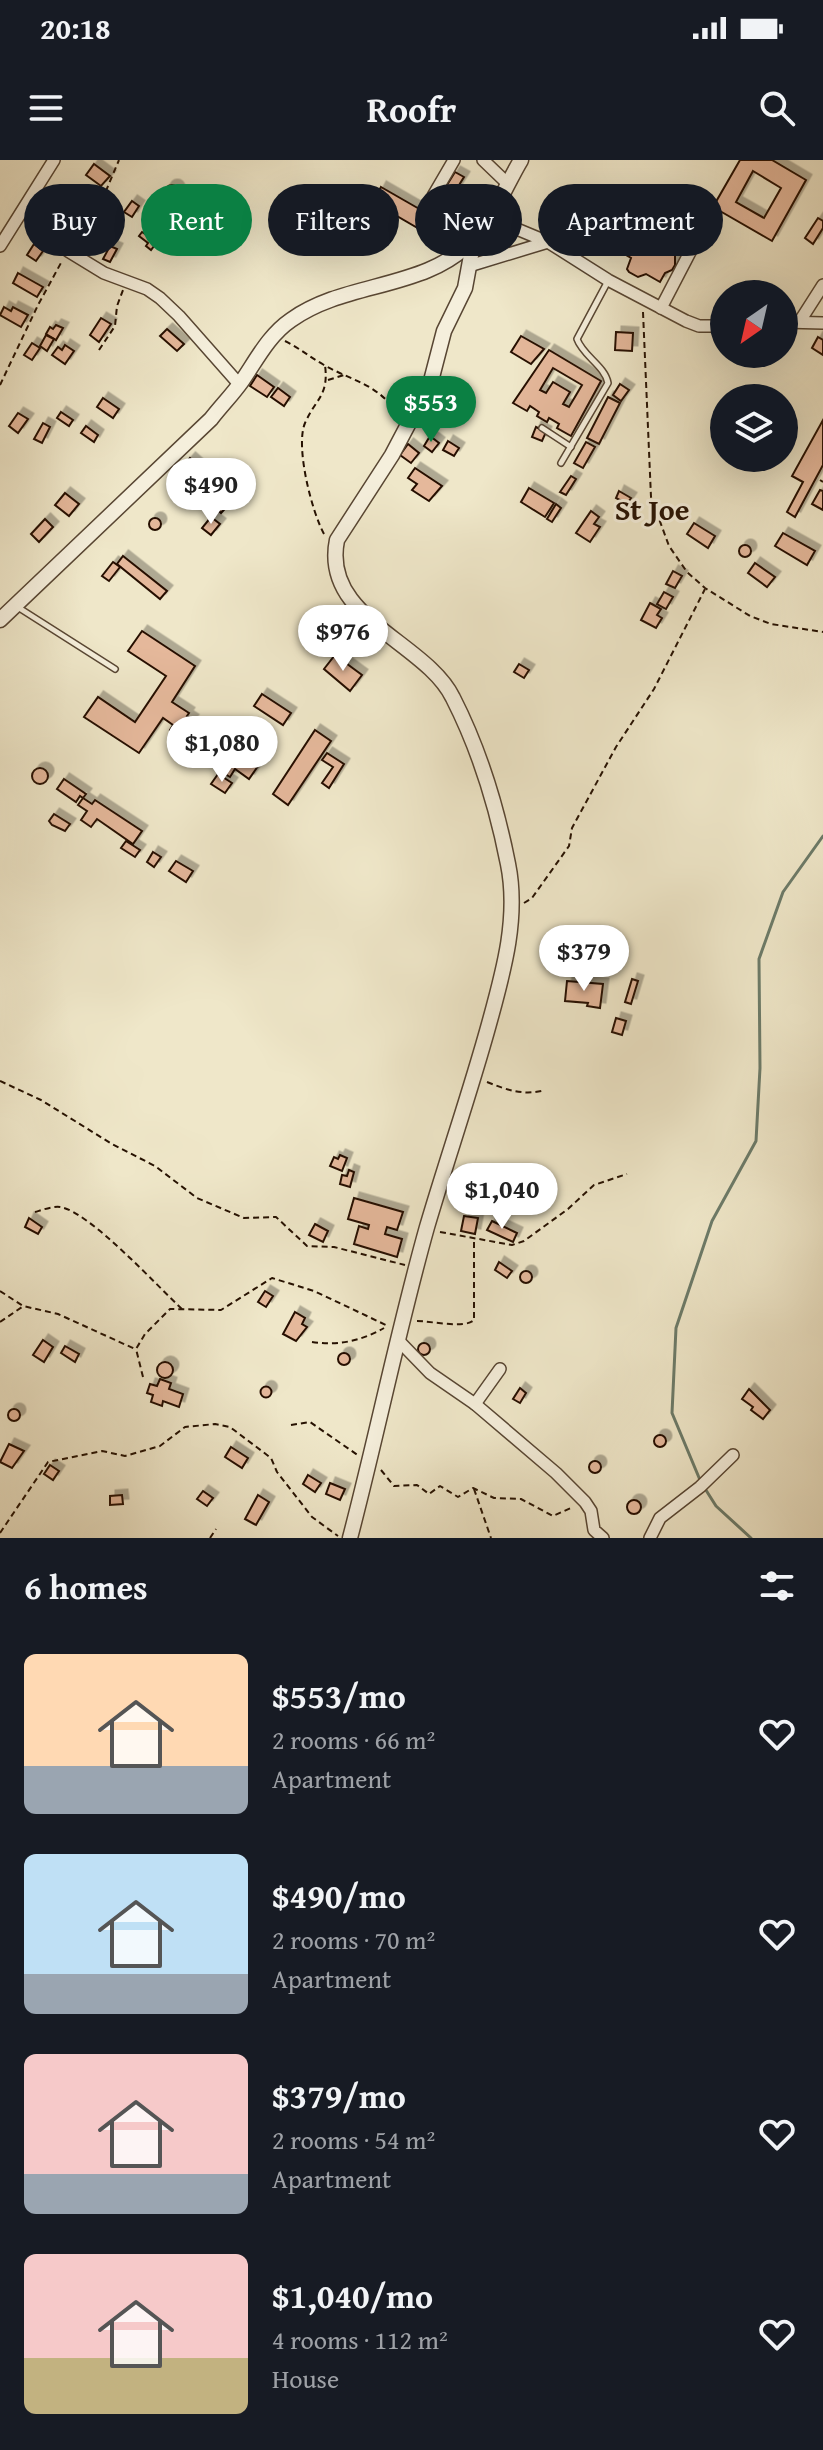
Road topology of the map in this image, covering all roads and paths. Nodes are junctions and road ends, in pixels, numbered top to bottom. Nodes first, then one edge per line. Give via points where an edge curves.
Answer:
1 (54, 160) edge
2 (119, 160) edge
3 (454, 160) edge
4 (483, 160) edge
5 (521, 160) edge
6 (507, 183) joint
7 (109, 184) edge
8 (440, 184) edge
9 (538, 245) edge
10 (0, 246) edge
11 (65, 256) edge
12 (76, 256) edge
13 (451, 256) edge
14 (471, 256) edge
15 (570, 256) edge
16 (688, 256) edge
17 (469, 266) junction
18 (608, 280) junction
19 (127, 282) junction
20 (823, 285) edge
21 (643, 299) junction
22 (661, 308) junction
23 (800, 321) joint
24 (823, 323) edge
25 (710, 326) edge
26 (273, 335) junction
27 (99, 350) dead end
28 (325, 365) junction
29 (345, 374) junction
30 (327, 381) junction
31 (239, 384) junction
32 (0, 385) edge
33 (399, 423) dead end
34 (542, 428) dead end
35 (571, 447) junction
36 (561, 463) dead end
37 (337, 540) junction
38 (705, 588) junction
39 (15, 605) junction
40 (0, 620) edge
41 (823, 632) edge
42 (115, 669) dead end
43 (512, 911) junction
44 (475, 1077) junction
45 (0, 1081) edge
46 (545, 1090) dead end
47 (627, 1174) dead end
48 (35, 1212) dead end
49 (427, 1228) junction
50 (474, 1240) junction
51 (418, 1268) junction
52 (0, 1291) edge
53 (23, 1306) junction
54 (184, 1311) junction
55 (404, 1320) junction
56 (0, 1322) edge
57 (385, 1327) junction
58 (398, 1340) junction
59 (312, 1342) dead end
60 (136, 1349) junction
61 (500, 1369) dead end
62 (143, 1377) dead end
63 (475, 1404) junction
64 (291, 1425) dead end
65 (733, 1455) dead end
66 (369, 1464) junction
67 (473, 1488) junction
68 (585, 1502) junction
69 (216, 1529) dead end
70 (0, 1533) edge
71 (210, 1538) edge
72 (343, 1538) edge
73 (350, 1538) edge
74 (491, 1538) edge
75 (603, 1538) edge
76 (650, 1538) edge

1 - 10 street
2 - 7 path
3 - 8 street
4 - 6 street
5 - 6 street
9 - 17 street
11 - 32 path
12 - 19 street
13 - 26 street via 413,276 314,306
14 - 17 street
15 - 18 street
16 - 22 street
17 - 37 street via 425,394
18 - 21 street
18 - 35 lane via 577,339 608,383
19 - 27 path via 119,296 115,326
19 - 31 street via 147,289 179,316
20 - 23 street
21 - 22 street
21 - 38 path via 651,497 669,546
22 - 25 street
23 - 24 street
26 - 28 path
26 - 31 street
28 - 29 path
28 - 30 path
29 - 30 path
29 - 33 path via 389,402
30 - 37 path via 300,443 317,521
31 - 39 street via 211,419
34 - 35 lane
35 - 36 lane
37 - 43 street via 340,577 353,602 436,673 453,696 487,783 508,866
38 - 41 path via 771,624
38 - 43 path via 654,689 572,828 569,846 532,898
39 - 40 street
39 - 42 lane
43 - 44 street via 503,975
44 - 46 path via 508,1090
44 - 49 street
45 - 51 path via 155,1166 197,1198 244,1218 276,1217 307,1246 334,1247
47 - 50 path via 594,1185 524,1241 512,1245
48 - 54 path via 59,1207 76,1214
49 - 50 path
49 - 51 street
50 - 55 path via 470,1325
51 - 55 street
52 - 53 path
53 - 56 path
53 - 60 path via 58,1314
54 - 57 path via 221,1310 272,1278 314,1291
54 - 60 path via 170,1309
55 - 57 path
55 - 58 street
57 - 59 path via 366,1339
58 - 63 street via 430,1373
58 - 66 street
60 - 62 path
61 - 63 street
63 - 68 street
64 - 66 path via 310,1422
65 - 76 street via 660,1518
66 - 67 path via 394,1486 417,1485 429,1494 440,1486 458,1497
66 - 73 street
67 - 68 path via 494,1498 521,1499 553,1516
67 - 74 path
68 - 75 street via 594,1530
69 - 71 path
70 - 72 path via 48,1462 102,1451 125,1456 160,1446 185,1427 215,1424 230,1427 271,1458 312,1517

